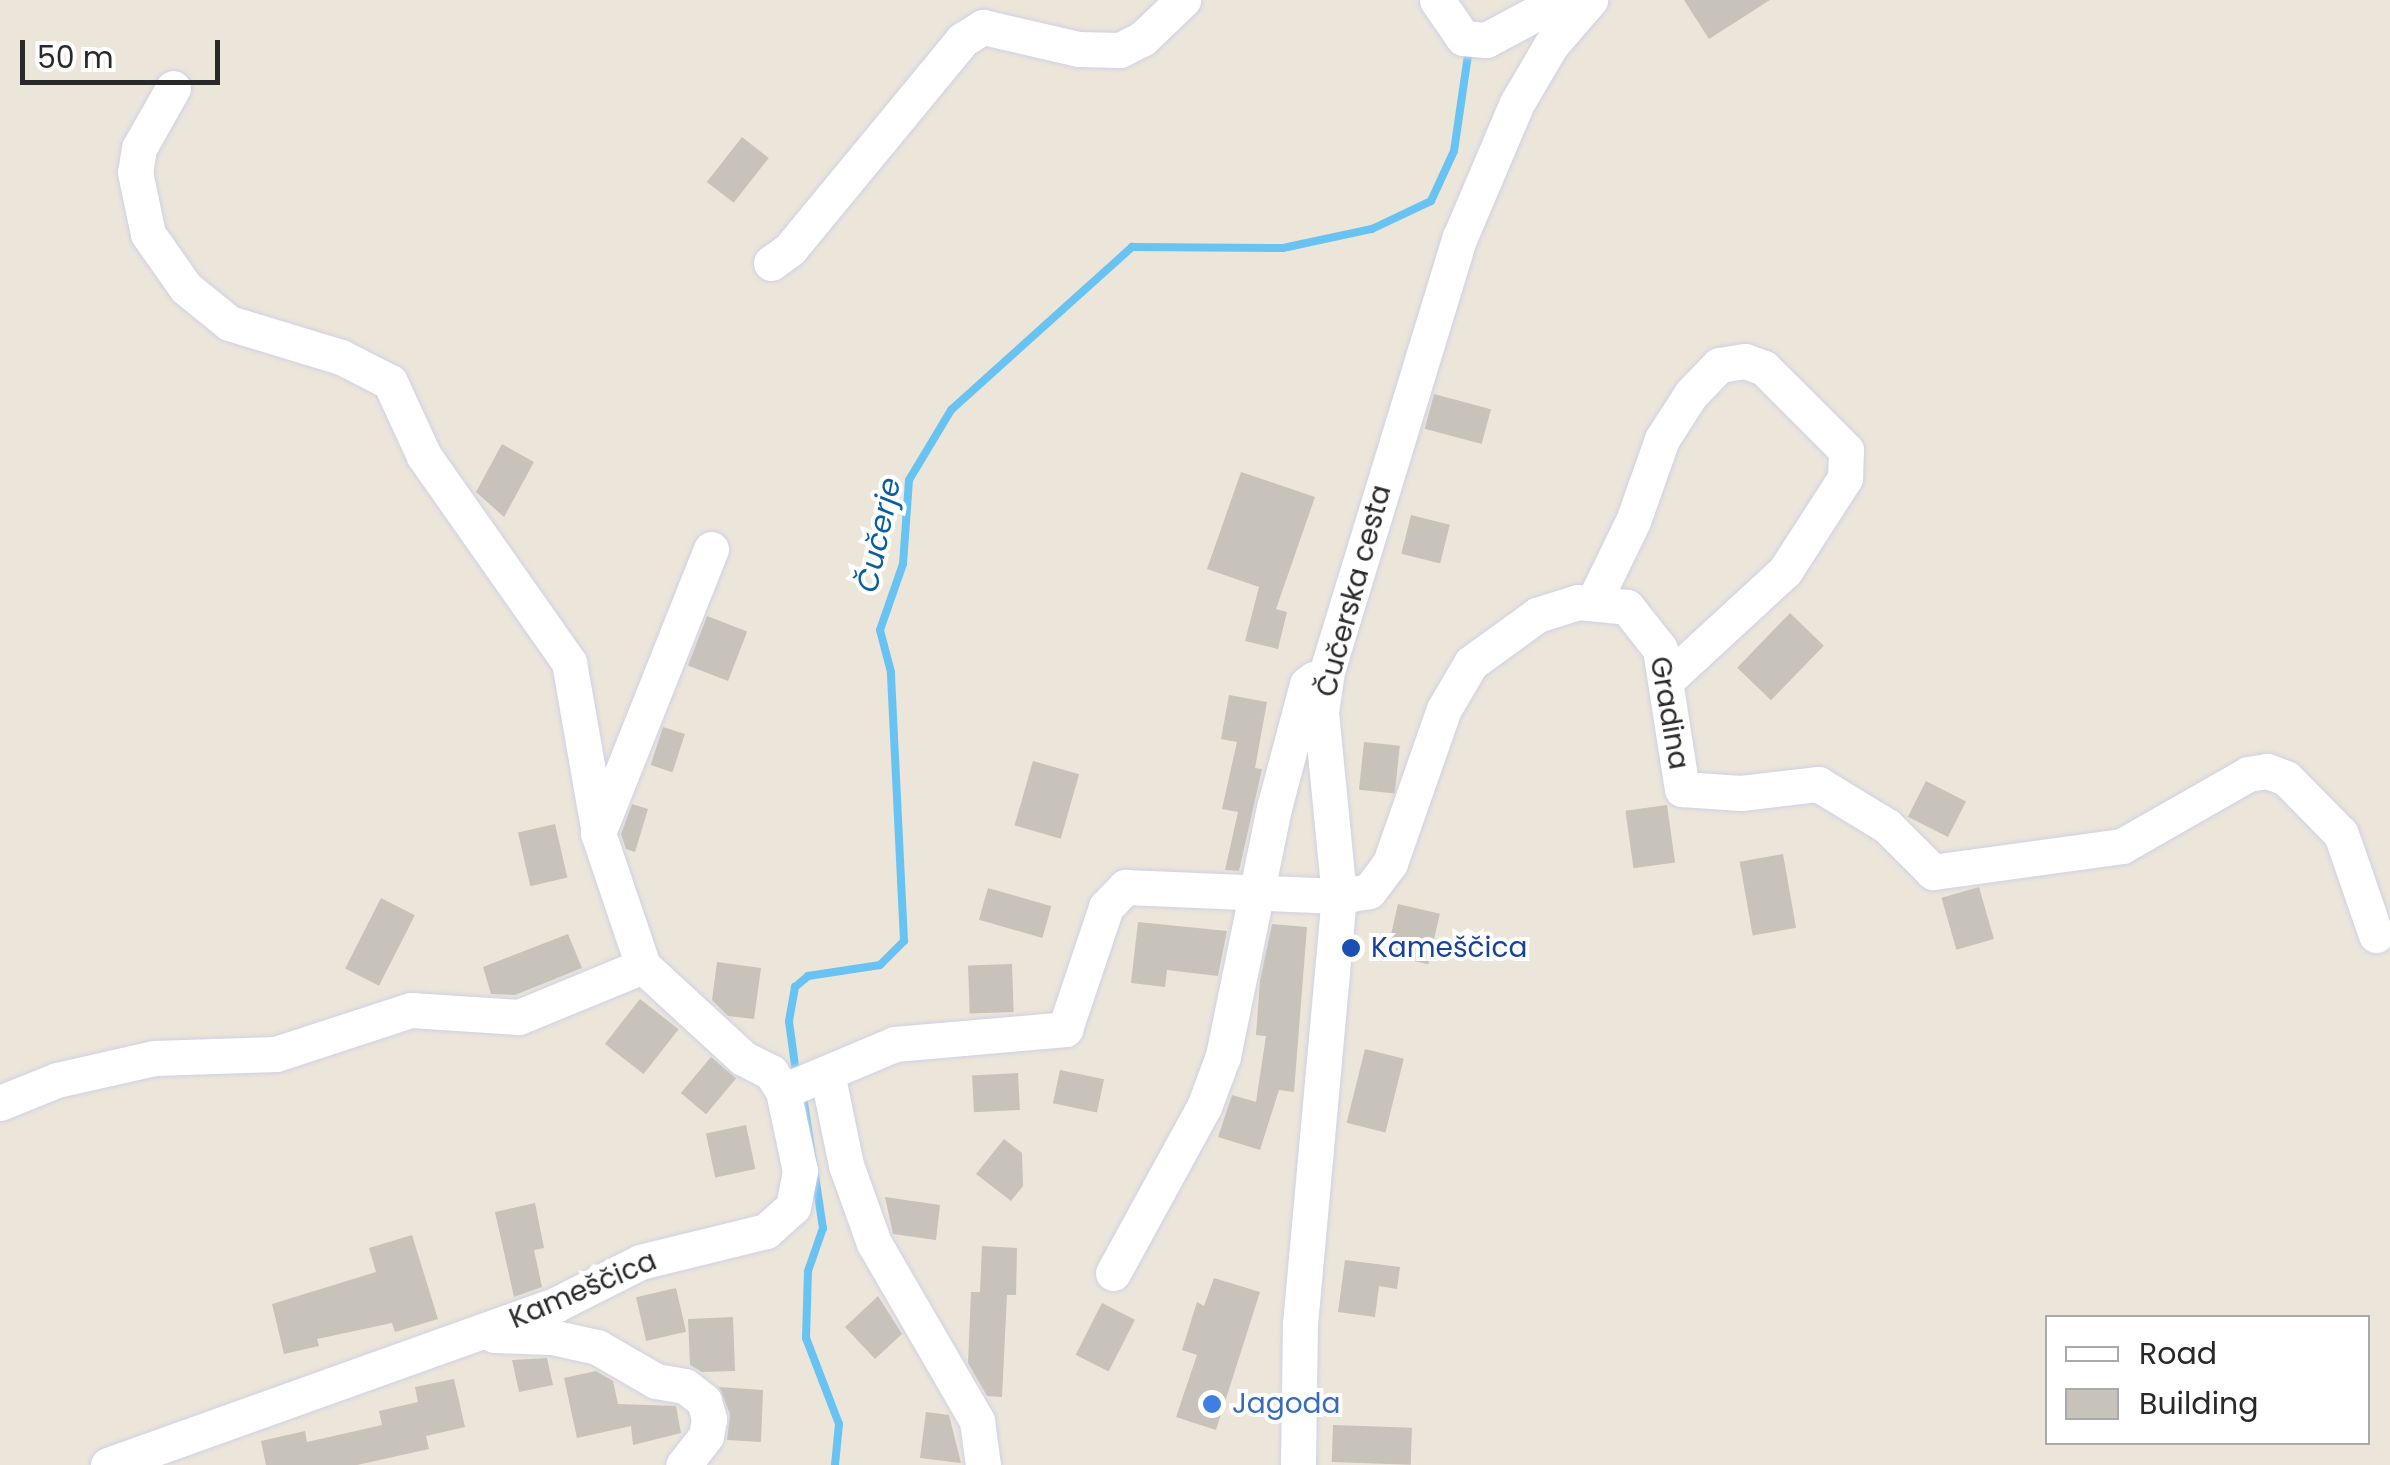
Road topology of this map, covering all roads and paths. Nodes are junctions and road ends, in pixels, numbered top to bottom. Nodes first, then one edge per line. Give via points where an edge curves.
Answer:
1 (1183, 0) edge
2 (1438, 0) edge
3 (1560, 0) edge
4 (1589, 0) edge
5 (978, 14) edge
6 (174, 88) dead end
7 (771, 263) dead end
8 (711, 549) dead end
9 (1594, 600) junction
10 (1327, 671) junction
11 (1667, 680) junction
12 (594, 847) junction
13 (1261, 891) junction
14 (1339, 896) junction
15 (2376, 935) dead end
16 (643, 966) junction
17 (802, 1083) junction
18 (0, 1103) edge
19 (1113, 1274) dead end
20 (483, 1331) junction
21 (108, 1465) edge
22 (682, 1465) edge
23 (983, 1465) edge
24 (1298, 1465) edge

1 - 5 street via 1142,39 1120,50 1078,49
2 - 3 street via 1462,38 1486,40
4 - 10 street, Čučerska cesta via 1550,45 1516,104 1460,237
5 - 7 street via 790,249
6 - 12 street via 139,148 135,172 148,234 186,288 229,323 341,357 390,382 424,456 569,662
8 - 12 street
9 - 11 street, Gradina via 1627,607 1642,621 1660,649
9 - 11 street via 1662,440 1692,394 1719,365 1745,360 1764,368 1846,450 1846,478 1784,571
9 - 14 street via 1537,615 1471,663 1444,709 1390,863 1370,891
10 - 13 street via 1307,684 1274,808
10 - 14 street, Čučerska cesta via 1321,712
11 - 15 street, Gradina via 1682,789 1741,793 1818,784 1888,826 1933,872 2122,846 2248,774 2286,778 2341,834
12 - 16 street
13 - 14 street
13 - 17 street via 1125,887 1106,907 1092,940 1066,1029 895,1044
13 - 19 street via 1240,994 1204,1108
14 - 24 street, Čučerska cesta via 1300,1324
16 - 17 street via 744,1058
16 - 18 street via 519,1017 412,1010 276,1054 154,1058 57,1080
17 - 20 street, Kameščica via 800,1171 793,1207 782,1220 740,1240 640,1262 557,1304
17 - 23 street via 846,1165 874,1244 978,1420
20 - 21 street, Kameščica
20 - 22 street, Kameščica via 597,1347 656,1381 685,1386 704,1402 709,1419 706,1436

